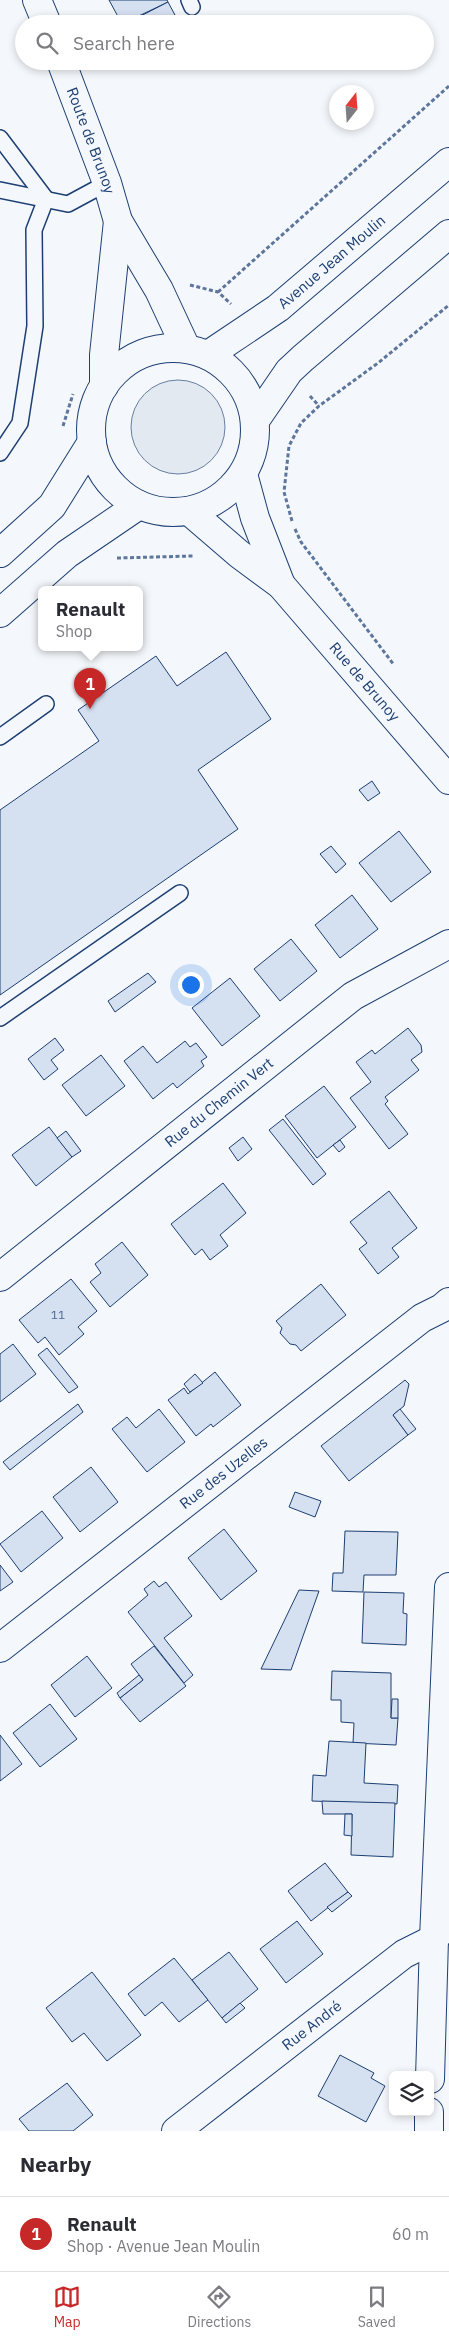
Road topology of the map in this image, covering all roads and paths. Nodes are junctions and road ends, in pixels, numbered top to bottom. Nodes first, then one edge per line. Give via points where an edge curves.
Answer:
1 (37, 0) edge
2 (43, 15) edge
3 (64, 70) edge
4 (449, 86) edge
5 (0, 138) edge
6 (449, 162) edge
7 (107, 183) junction
8 (0, 190) edge
9 (46, 199) junction
10 (118, 221) junction
11 (449, 234) edge
12 (181, 283) dead end
13 (449, 305) edge
14 (197, 352) junction
15 (76, 385) dead end
16 (104, 386) junction
17 (256, 419) junction
18 (63, 428) dead end
19 (92, 442) junction
20 (0, 453) edge
21 (243, 474) junction
22 (139, 505) junction
23 (189, 511) junction
24 (0, 553) edge
25 (196, 556) dead end
26 (110, 558) dead end
27 (281, 585) junction
28 (0, 613) edge
29 (395, 666) dead end
30 (46, 704) dead end
31 (0, 737) edge
32 (449, 780) edge
33 (180, 893) dead end
34 (449, 944) edge
35 (0, 1018) edge
36 (0, 1277) edge
37 (449, 1302) edge
38 (449, 1587) edge
39 (0, 1648) edge
40 (441, 1930) edge
41 (431, 2071) edge
42 (430, 2116) edge
43 (176, 2131) edge
44 (429, 2131) edge

1 - 2 street
3 - 7 street, Route de Brunoy
4 - 12 path via 218,292
5 - 9 lane
6 - 14 street, Avenue Jean Moulin via 278,308
7 - 9 lane via 68,204
7 - 10 street, Route de Brunoy
8 - 9 lane
9 - 20 lane via 34,230 35,326 20,423
10 - 14 street, Route de Brunoy
10 - 16 street, Route de Brunoy via 104,355
11 - 17 street via 289,371
13 - 29 path via 319,406 301,423 289,446 284,492 301,542
14 - 16 street via 162,348 140,355 119,367
14 - 17 street via 231,370 247,393
15 - 18 path
16 - 19 street via 95,403 91,422
17 - 21 street via 252,457
19 - 22 street via 100,468 116,489
19 - 24 street via 52,506
21 - 23 street via 229,491 210,504
21 - 27 street, Rue de Brunoy via 255,518
22 - 23 street via 163,512
22 - 28 street via 67,554
23 - 27 street, Rue de Brunoy
25 - 26 path
27 - 32 street, Rue de Brunoy
30 - 31 lane
33 - 35 lane
34 - 36 street, Rue du Chemin Vert via 353,996
37 - 39 street, Rue des Uzelles via 422,1318
38 - 40 street
40 - 41 street
40 - 43 street, Rue André via 404,1954
42 - 44 street

